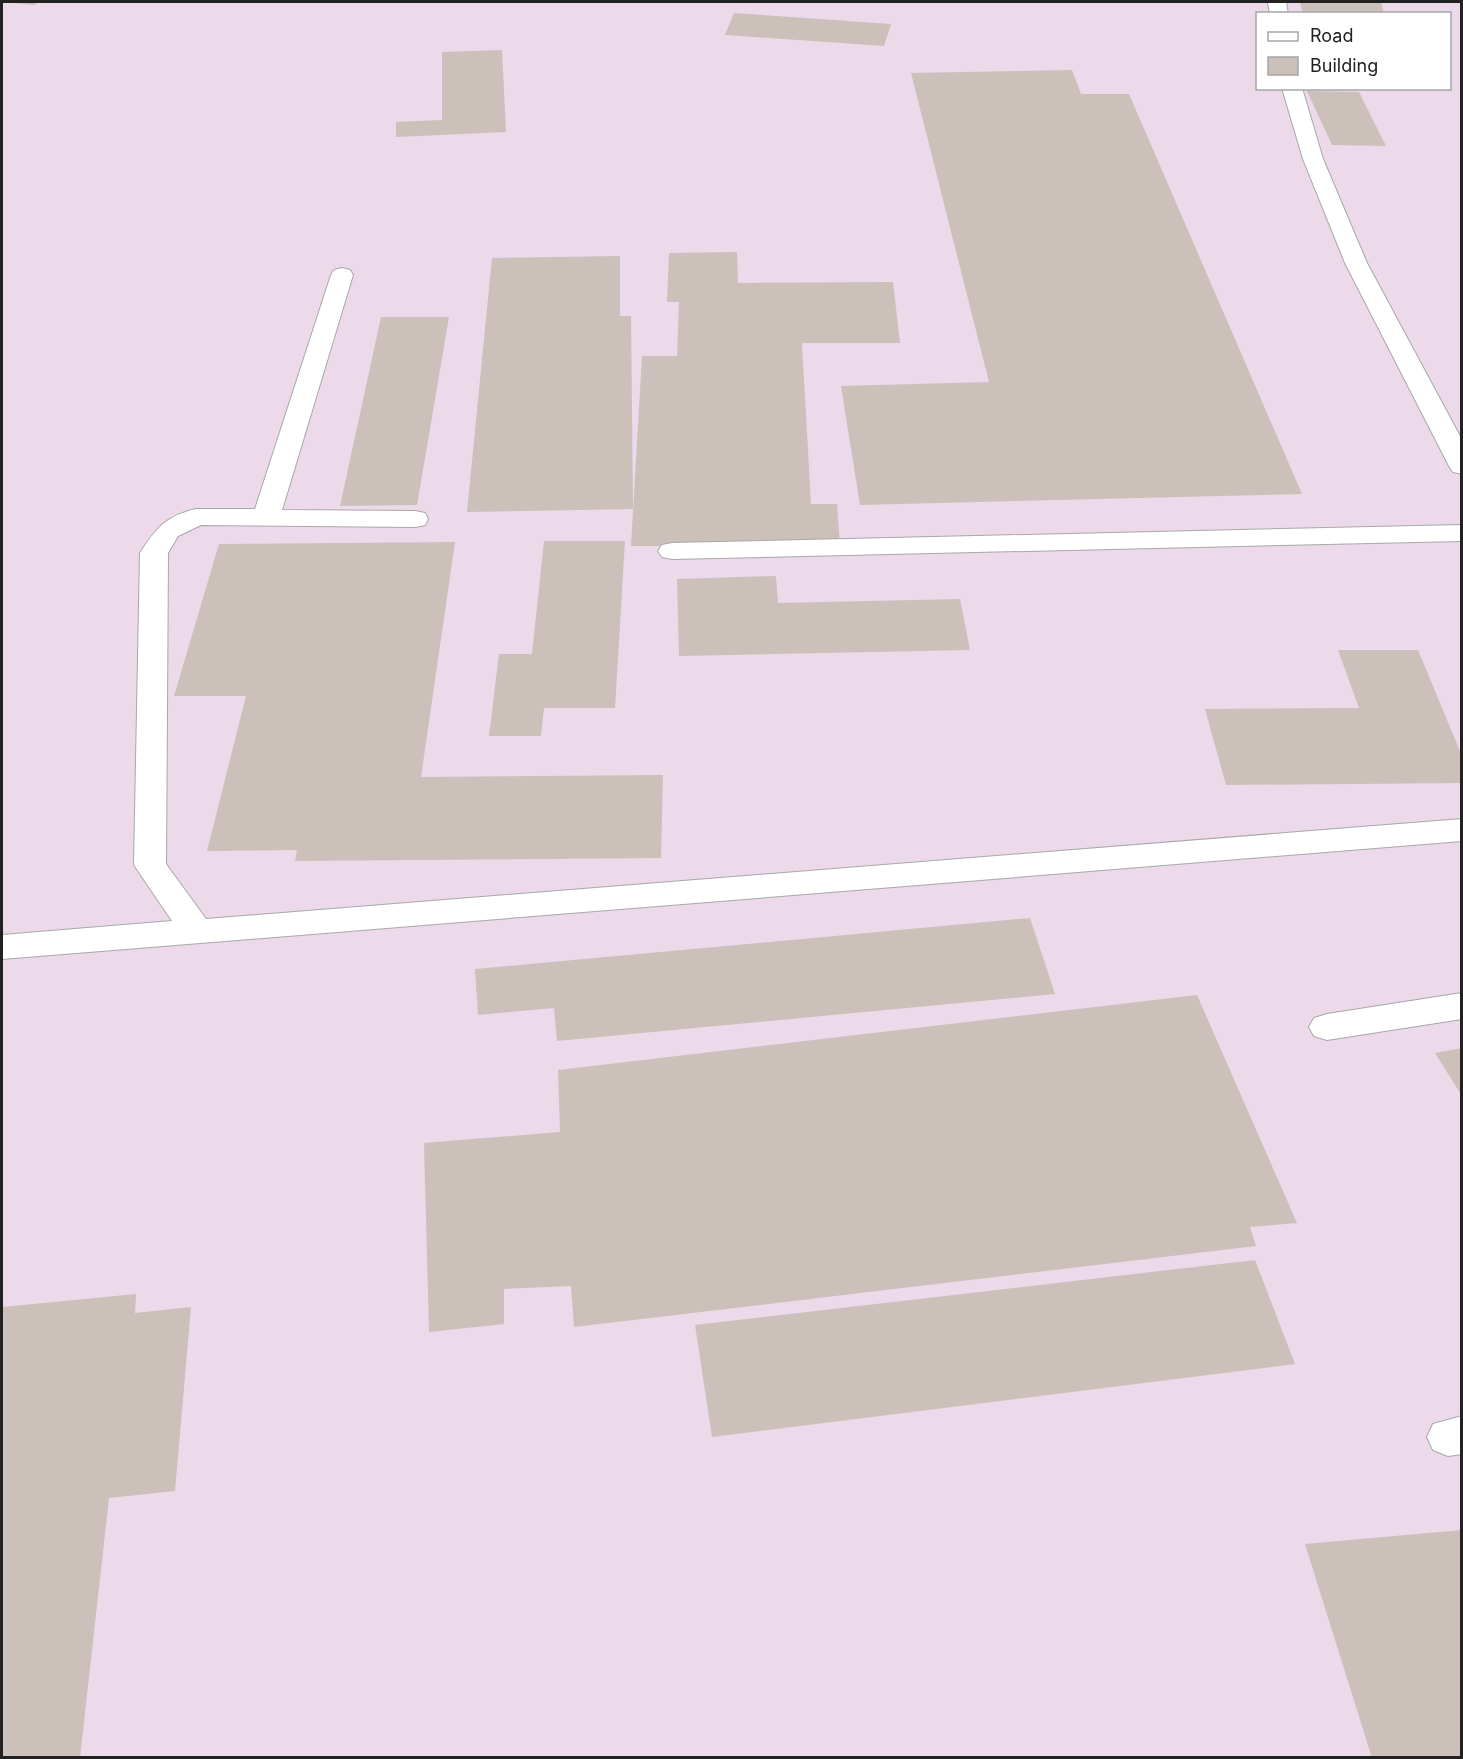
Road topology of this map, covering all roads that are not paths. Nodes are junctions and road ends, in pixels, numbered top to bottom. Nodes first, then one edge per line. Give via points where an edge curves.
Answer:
1 (1293, 90) edge
2 (342, 275) dead end
3 (1461, 466) edge
4 (266, 517) junction
5 (415, 519) dead end
6 (1461, 533) edge
7 (672, 551) dead end
8 (1461, 830) edge
9 (197, 931) junction
10 (2, 947) edge
11 (1461, 1006) edge
12 (1327, 1027) dead end

1 - 3 street via 1313,159 1356,263
2 - 4 street
4 - 5 street
4 - 9 street via 196,517 168,531 154,553 150,865
6 - 7 street
8 - 9 street
9 - 10 street
11 - 12 street

